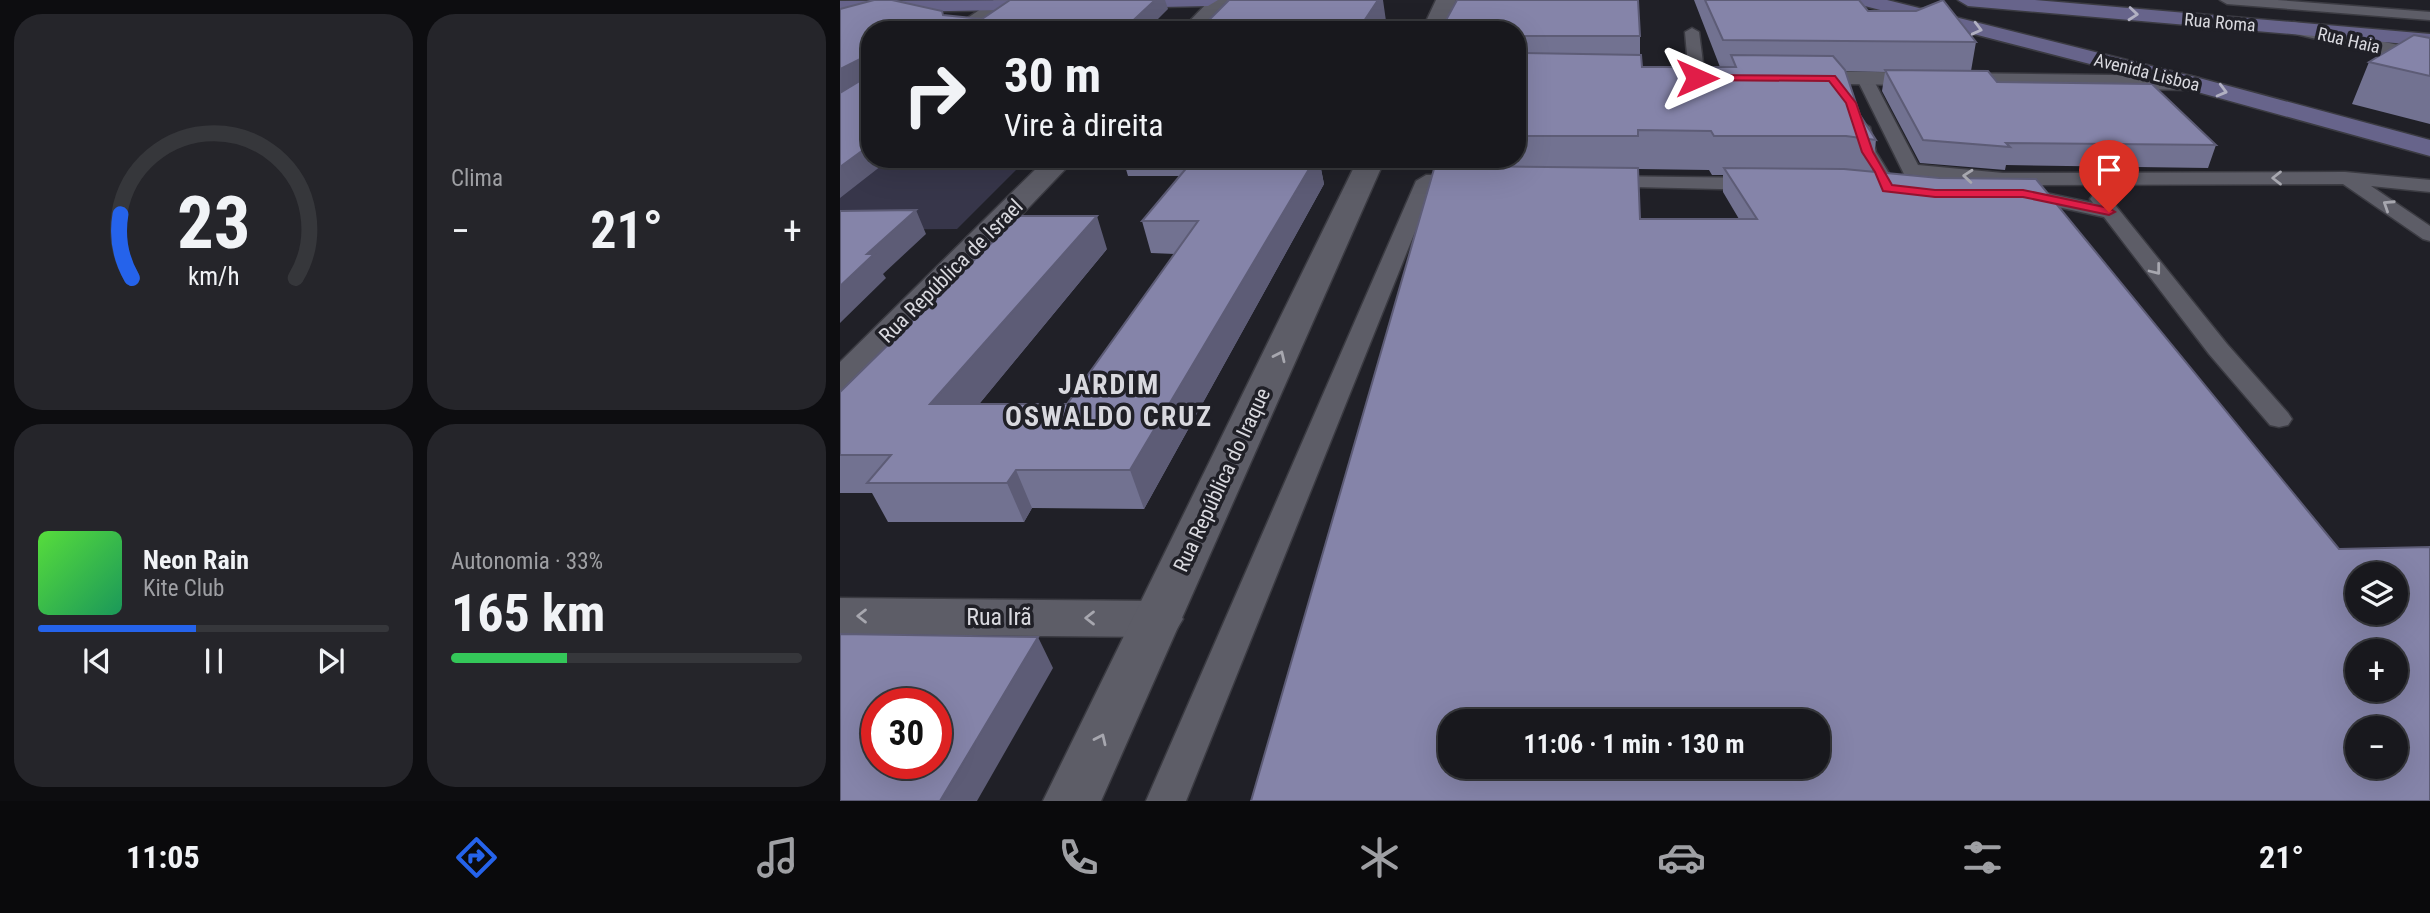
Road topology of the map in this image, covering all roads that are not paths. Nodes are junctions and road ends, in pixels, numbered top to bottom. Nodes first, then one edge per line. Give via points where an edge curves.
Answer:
1 (1208, 0) edge
2 (1221, 0) edge
3 (1446, 0) edge
4 (1864, 0) edge
5 (1968, 0) edge
6 (2227, 0) edge
7 (1098, 2) edge
8 (1070, 3) edge
9 (1001, 4) junction
10 (840, 7) edge
11 (2430, 16) edge
12 (974, 21) edge
13 (1200, 21) edge
14 (1436, 21) edge
15 (2294, 28) joint
16 (1692, 32) dead end
17 (2430, 40) edge
18 (2398, 45) junction
19 (2077, 54) junction
20 (2430, 59) edge
21 (1670, 78) edge
22 (1697, 78) junction
23 (1724, 78) edge
24 (1778, 78) edge
25 (1865, 79) junction
26 (2046, 80) junction
27 (2191, 83) junction
28 (1858, 121) edge
29 (2430, 148) edge
30 (1053, 168) edge
31 (1368, 168) edge
32 (2085, 177) junction
33 (2345, 178) junction
34 (1884, 180) junction
35 (1481, 181) edge
36 (1578, 182) edge
37 (1786, 184) edge
38 (1864, 186) edge
39 (2430, 186) edge
40 (1912, 191) edge
41 (2023, 193) junction
42 (1959, 194) edge
43 (2109, 212) junction
44 (2430, 235) edge
45 (840, 383) edge
46 (2279, 419) dead end
47 (840, 616) edge
48 (1158, 619) junction
49 (1072, 801) edge
50 (1166, 801) edge

1 - 7 main road
2 - 13 street
3 - 14 street
4 -> 19 main road, Avenida Lisboa
5 -> 15 main road, Rua Roma
6 - 11 lane
8 - 9 main road
9 - 10 main road
9 - 12 street
15 - 18 street, Rua Haia
16 - 22 lane
17 - 18 main road
18 - 20 street, Rua Haia
19 - 26 street via 2080,66
19 - 27 main road, Avenida Lisboa
21 - 22 street
22 - 23 street
24 - 25 street via 1838,86
25 - 26 street
32 -> 25 lane via 2003,180 1911,170
26 - 27 street
27 -> 29 main road, Avenida Lisboa
28 - 34 lane via 1881,152
30 - 45 street, Rua República de Israel
48 -> 31 street, Rua República do Iraque
33 -> 32 lane
32 - 41 lane
32 - 43 lane
33 - 39 lane
44 -> 33 lane
34 - 38 lane
34 - 40 lane
35 - 50 lane via 1426,181
36 - 37 lane
41 - 42 lane
41 - 43 lane
43 -> 46 lane
48 -> 47 street, Rua Irã
49 -> 48 street, Rua República do Iraque

